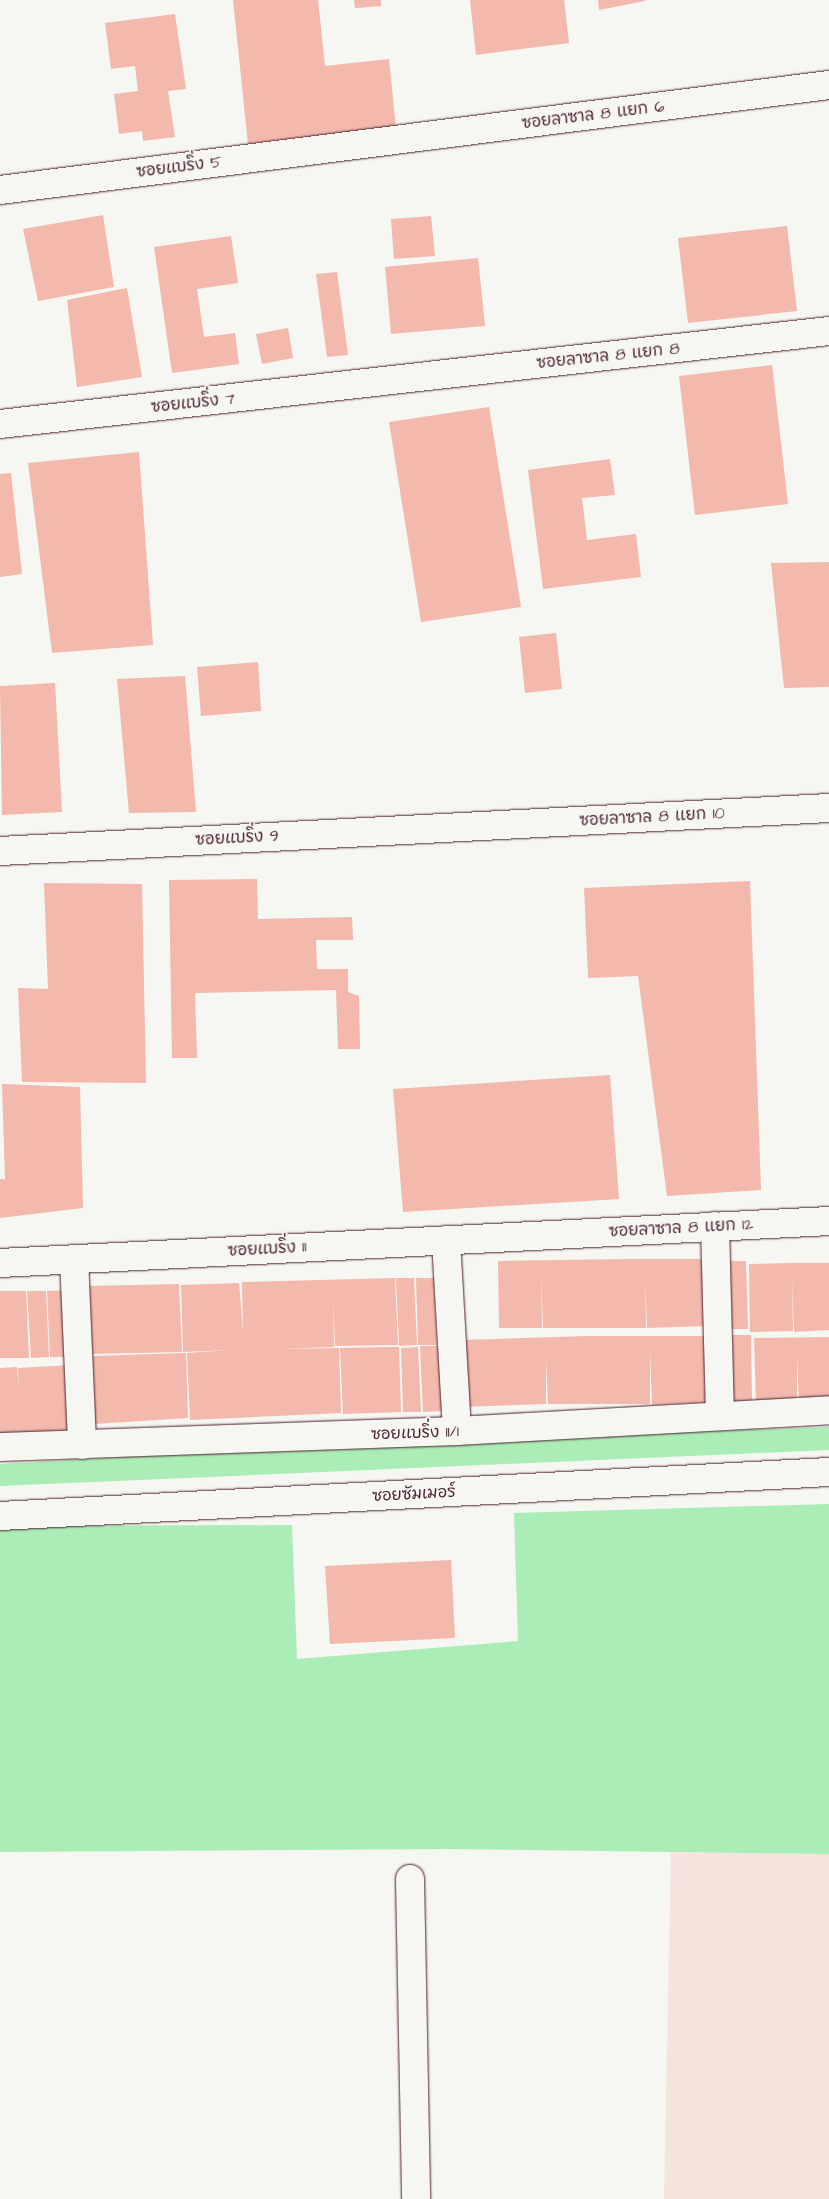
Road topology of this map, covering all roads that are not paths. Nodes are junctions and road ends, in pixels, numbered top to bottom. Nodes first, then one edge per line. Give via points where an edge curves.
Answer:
1 (829, 85) edge
2 (358, 144) joint
3 (0, 190) edge
4 (829, 331) edge
5 (387, 381) joint
6 (0, 424) edge
7 (829, 808) edge
8 (475, 826) joint
9 (0, 851) edge
10 (829, 1220) edge
11 (715, 1226) junction
12 (534, 1235) joint
13 (446, 1240) junction
14 (74, 1259) junction
15 (0, 1263) edge
16 (829, 1410) edge
17 (720, 1416) junction
18 (457, 1431) junction
19 (82, 1445) junction
20 (0, 1447) edge
21 (829, 1472) edge
22 (0, 1516) edge
23 (410, 1879) dead end
24 (416, 2199) edge

1 - 2 street, ซอยลาซาล 8 แยก 6
2 - 3 street, ซอยแบริ่ง 5
4 - 5 street, ซอยลาซาล 8 แยก 8
5 - 6 street, ซอยแบริ่ง 7
7 - 8 street, ซอยลาซาล 8 แยก 10
8 - 9 street, ซอยแบริ่ง 9
10 - 11 street, ซอยลาซาล 8 แยก 12
11 - 12 street, ซอยลาซาล 8 แยก 12
11 - 17 street
12 - 13 street, ซอยแบริ่ง 11
13 - 14 street, ซอยแบริ่ง 11
13 - 18 street
14 - 15 street, ซอยแบริ่ง 11
14 - 19 street
16 - 17 street, ซอยแบริ่ง 11/1
17 - 18 street, ซอยแบริ่ง 11/1
18 - 19 street, ซอยแบริ่ง 11/1
19 - 20 street, ซอยแบริ่ง 11/1
21 - 22 street, ซอยซัมเมอร์
23 - 24 street

